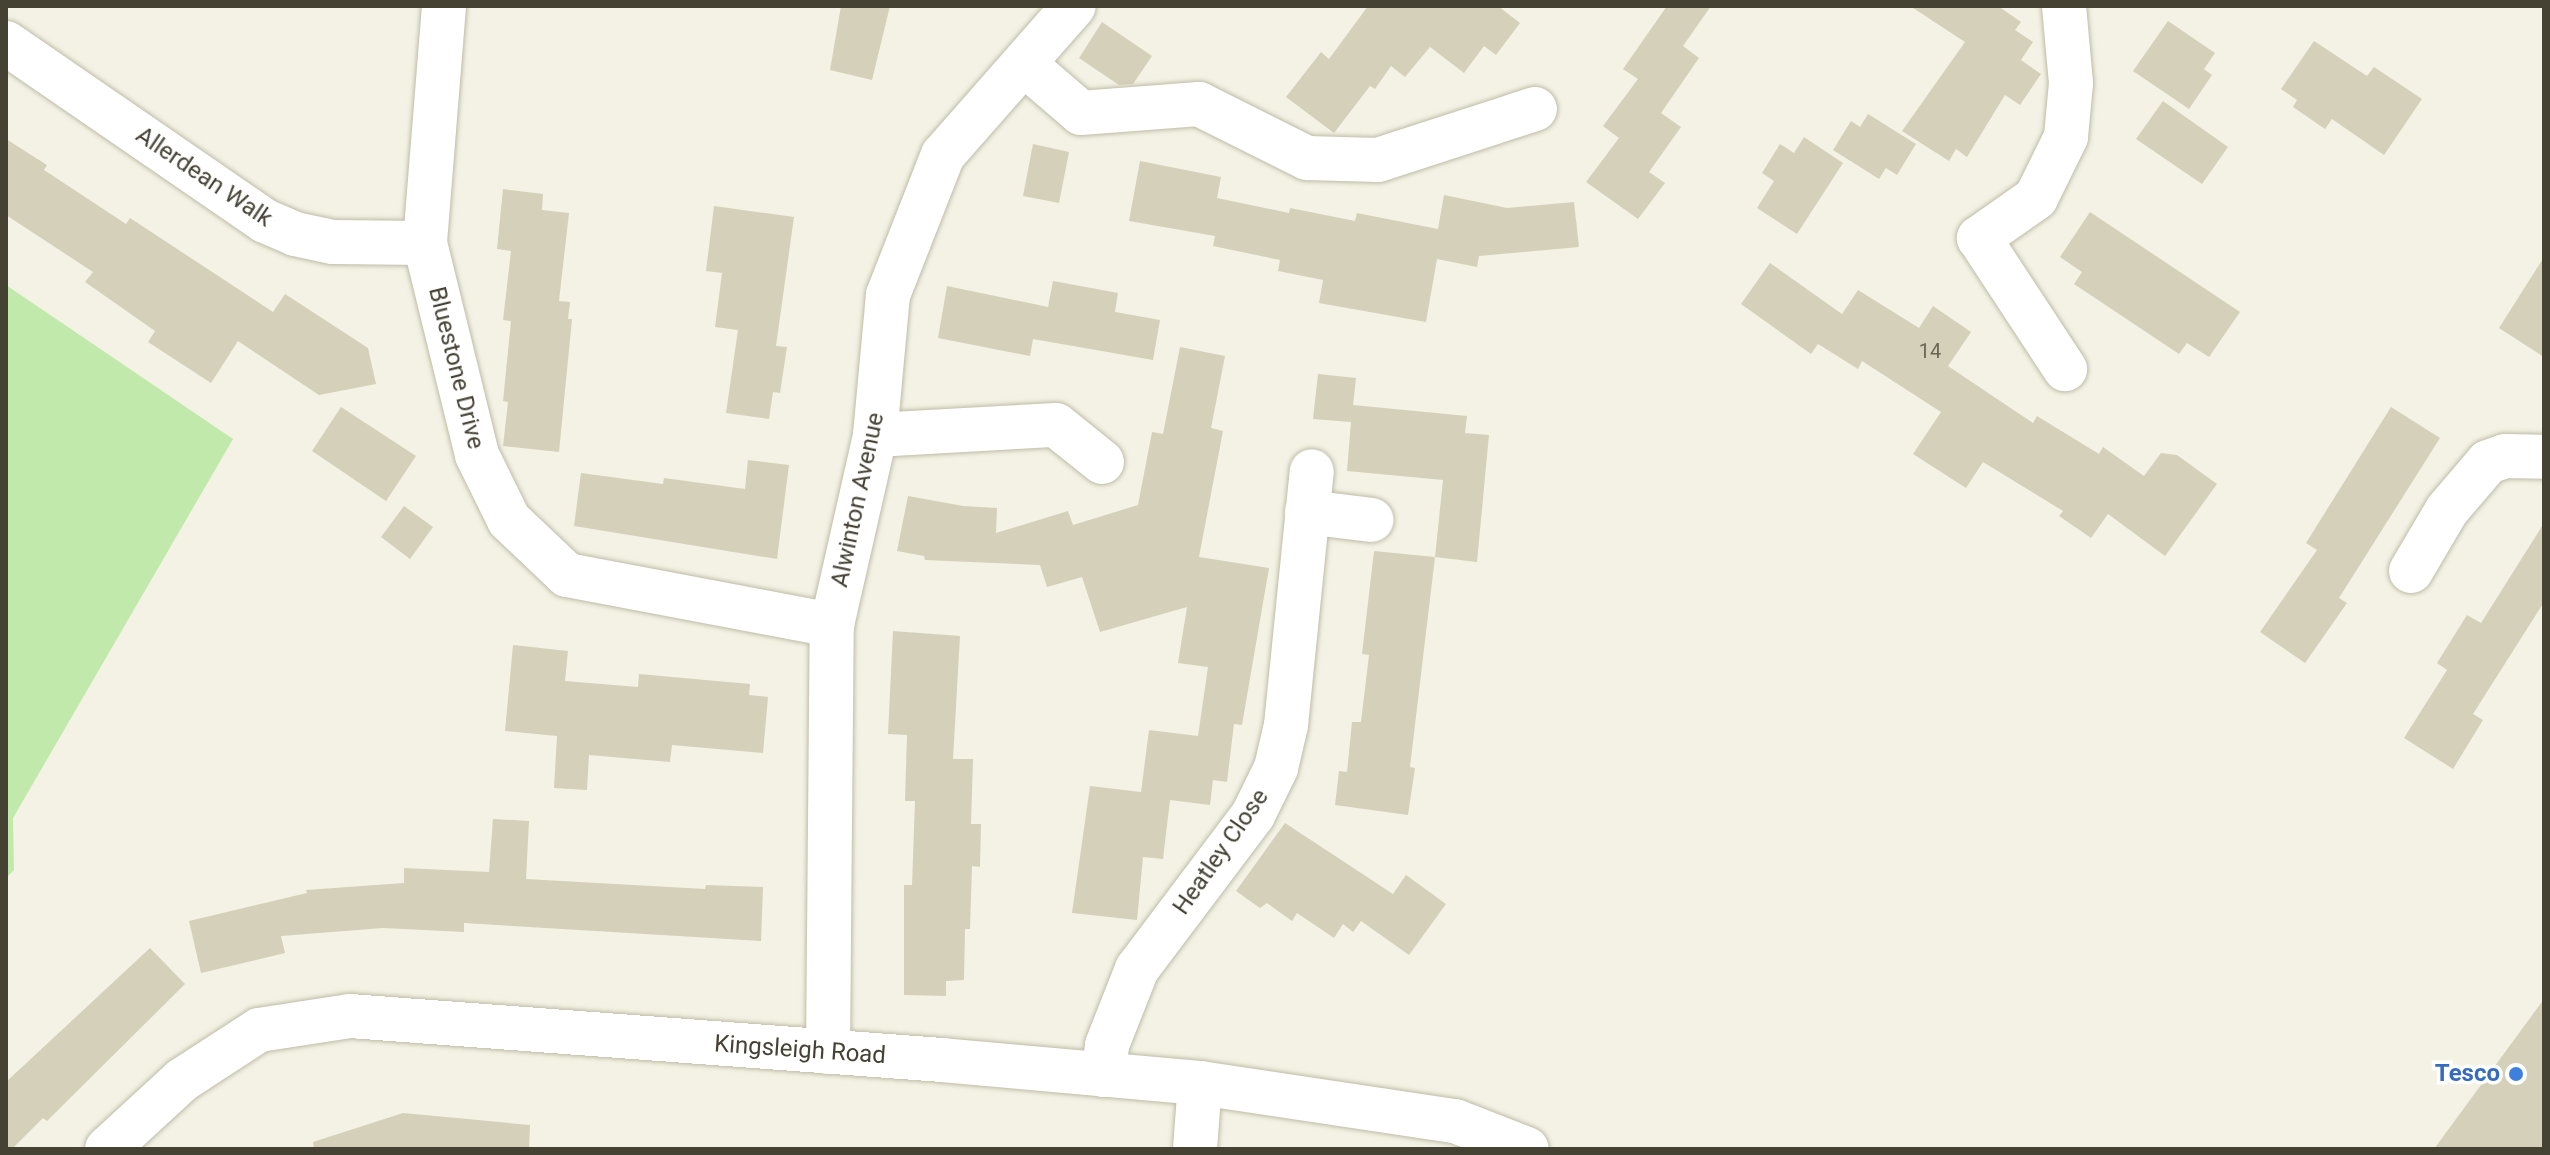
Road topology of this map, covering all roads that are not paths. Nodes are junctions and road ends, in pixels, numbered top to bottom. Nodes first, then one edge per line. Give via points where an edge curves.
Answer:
1 (444, 6) edge
2 (1074, 6) edge
3 (2064, 6) edge
4 (6, 43) edge
5 (1024, 64) junction
6 (1535, 109) dead end
7 (425, 243) junction
8 (2065, 369) dead end
9 (875, 435) junction
10 (2544, 457) edge
11 (1102, 462) dead end
12 (1372, 520) dead end
13 (2411, 571) dead end
14 (832, 625) junction
15 (828, 1052) junction
16 (1103, 1075) junction
17 (1200, 1083) junction
18 (107, 1149) edge
19 (1195, 1149) edge
20 (1527, 1149) edge

1 - 7 street, Bluestone Drive
2 - 5 street, Alwinton Avenue
3 - 8 street via 2071,83 2066,137 2036,198 1979,238
4 - 7 street, Allerdean Walk via 265,221 333,242
5 - 6 street via 1081,113 1199,104 1307,158 1378,160
5 - 9 street, Alwinton Avenue via 943,155 888,295
7 - 14 street, Bluestone Drive via 477,455 509,520 567,575
9 - 11 street via 1056,425
9 - 14 street, Alwinton Avenue
10 - 13 street via 2505,456 2488,462 2447,510
12 - 16 street, Heatley Close via 1309,491 1286,725 1276,768 1253,815 1137,969 1107,1045
14 - 15 street, Alwinton Avenue
15 - 16 street, Kingsleigh Road
15 - 18 street, Kingsleigh Road via 350,1016 259,1030 182,1080
16 - 17 street, Kingsleigh Road
17 - 19 street
17 - 20 street, Kingsleigh Road via 1455,1121

